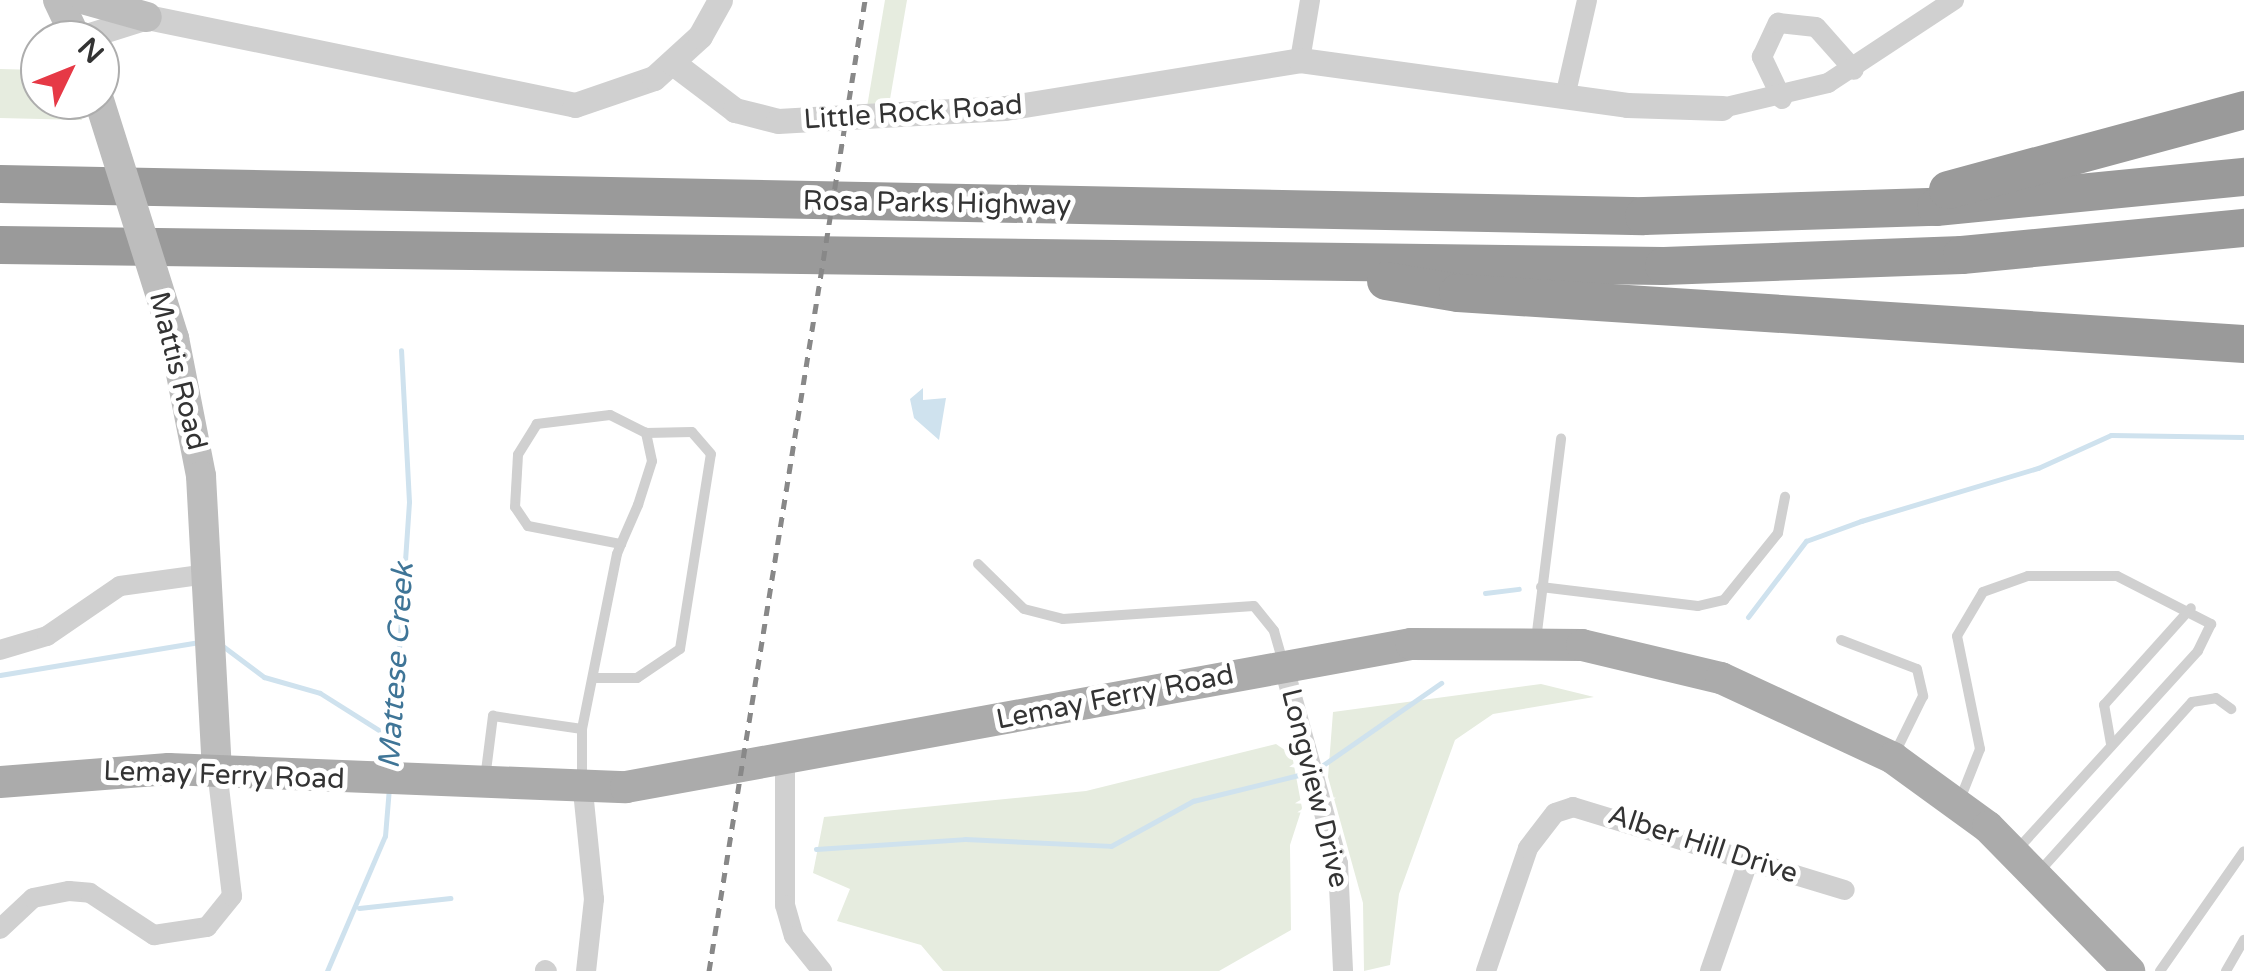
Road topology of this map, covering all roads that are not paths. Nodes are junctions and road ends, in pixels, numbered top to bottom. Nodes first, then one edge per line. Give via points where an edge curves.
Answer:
1 (86, 0) edge
2 (720, 0) edge
3 (1310, 0) edge
4 (1587, 0) edge
5 (1954, 0) edge
6 (147, 17) junction
7 (120, 26) edge
8 (1300, 60) junction
9 (673, 63) junction
10 (1854, 70) junction
11 (1565, 97) junction
12 (1782, 99) junction
13 (1722, 108) joint
14 (2244, 110) edge
15 (105, 120) edge
16 (2244, 177) edge
17 (0, 184) edge
18 (1874, 210) junction
19 (2244, 228) edge
20 (0, 244) edge
21 (1266, 260) junction
22 (2244, 344) edge
23 (646, 432) junction
24 (1561, 440) dead end
25 (1785, 497) dead end
26 (621, 544) junction
27 (978, 564) dead end
28 (206, 574) junction
29 (1540, 586) junction
30 (2191, 608) junction
31 (1842, 640) dead end
32 (1536, 642) junction
33 (0, 650) edge
34 (1283, 664) junction
35 (594, 678) junction
36 (2231, 709) dead end
37 (582, 729) junction
38 (2110, 744) junction
39 (1892, 758) junction
40 (785, 760) junction
41 (217, 771) junction
42 (0, 782) edge
43 (484, 786) junction
44 (583, 790) junction
45 (1960, 802) junction
46 (2244, 851) edge
47 (1749, 858) junction
48 (2027, 863) junction
49 (1844, 890) dead end
50 (9, 908) edge
51 (0, 929) edge
52 (2244, 940) edge
53 (586, 971) edge
54 (822, 971) edge
55 (1344, 971) edge
56 (1486, 971) edge
57 (1710, 971) edge
58 (2129, 971) edge
59 (2160, 971) edge
60 (2226, 971) edge

1 - 6 main road
2 - 9 street
3 - 8 street
4 - 11 street
5 - 10 street, Little Rock Road
6 - 7 street
6 - 9 street via 552,104 616,98
8 - 9 street, Little Rock Road via 1006,108 795,122 735,110
8 - 11 street, Little Rock Road
10 - 12 street, Little Rock Road
10 - 12 street via 1816,26 1778,23 1762,57
11 - 13 street, Little Rock Road
12 - 13 street, Little Rock Road
14 - 18 highway
15 - 28 main road, Mattis Road, bridge via 174,338 197,438
16 - 18 highway
17 - 18 highway, Rosa Parks Highway via 1479,214
19 - 21 highway via 1779,264
20 - 21 highway, Rosa Parks Highway
21 - 22 highway via 1458,293
23 - 26 lane via 652,462
23 - 26 lane via 610,415 537,424 518,455 515,506 528,526
23 - 35 lane via 692,432 711,454 680,649 638,678
24 - 29 lane
25 - 29 lane via 1778,534 1724,600 1698,606
26 - 35 lane
27 - 34 lane via 1024,610 1063,619 1254,606 1268,617
28 - 33 street via 120,586 47,636
28 - 41 main road, Mattis Road
29 - 32 lane
30 - 38 lane via 2104,705
30 - 38 lane via 2212,634
30 - 45 lane via 2118,576 2028,576 1983,592 1958,636 1980,748
31 - 39 lane via 1917,669 1923,696
32 - 34 main road, Lemay Ferry Road via 1411,644
32 - 39 main road, Lemay Ferry Road via 1721,678
34 - 40 main road, Lemay Ferry Road
34 - 55 street, Longview Drive via 1338,864
35 - 37 lane
36 - 48 lane via 2204,696 2192,702 2092,813
37 - 43 lane via 493,716
37 - 44 lane
38 - 48 lane
39 - 45 main road, Lemay Ferry Road
40 - 44 main road, Lemay Ferry Road
40 - 54 street via 785,905 794,936
41 - 42 main road, Lemay Ferry Road
41 - 43 main road, Lemay Ferry Road
41 - 50 street via 232,896 207,927 154,935 90,893 51,892
43 - 44 main road, Lemay Ferry Road
44 - 53 street via 594,899
45 - 48 main road, Lemay Ferry Road
46 - 59 lane
47 - 49 street, Alber Hill Drive
47 - 56 street, Alber Hill Drive via 1607,812 1555,814 1528,848
47 - 57 street
48 - 58 main road, Lemay Ferry Road
50 - 51 street
52 - 60 lane

